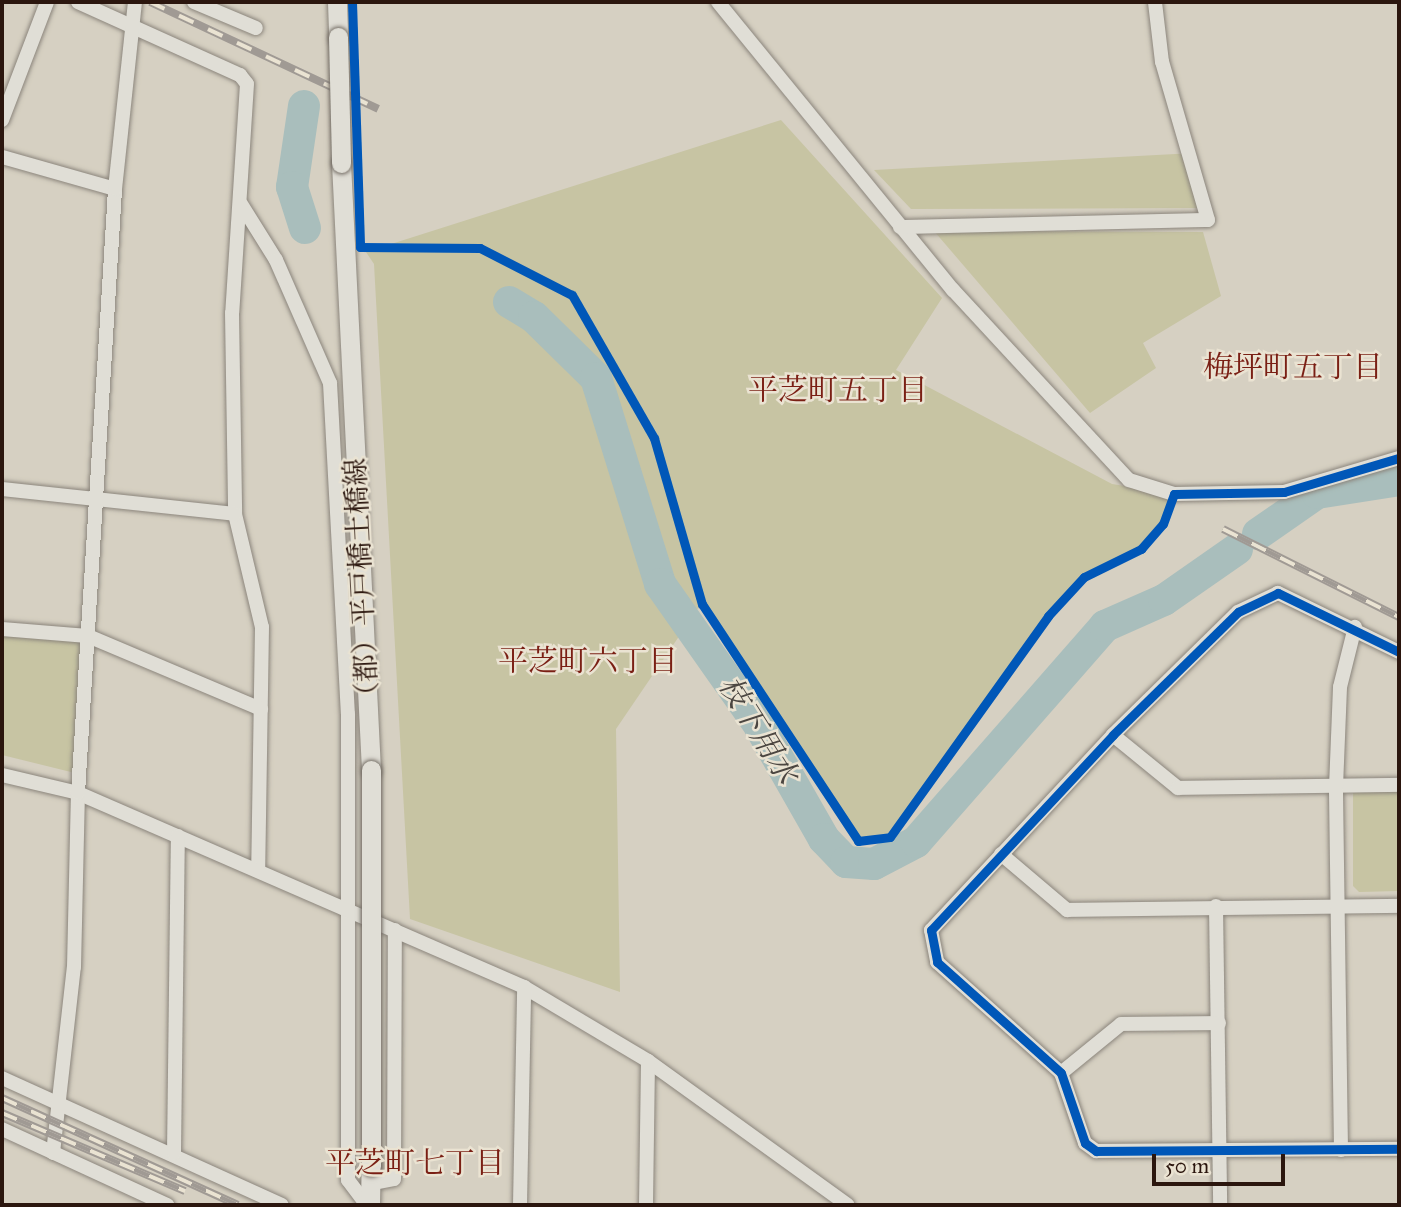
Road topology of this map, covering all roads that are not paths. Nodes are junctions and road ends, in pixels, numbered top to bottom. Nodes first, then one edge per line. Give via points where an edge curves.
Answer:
1 (47, 2) edge
2 (78, 2) edge
3 (135, 2) edge
4 (194, 2) edge
5 (337, 2) edge
6 (718, 2) edge
7 (1155, 2) edge
8 (129, 25) junction
9 (256, 28) dead end
10 (2, 120) edge
11 (2, 157) edge
12 (115, 189) junction
13 (241, 204) junction
14 (900, 227) junction
15 (1399, 458) edge
16 (2, 489) edge
17 (96, 494) junction
18 (235, 514) junction
19 (1355, 627) junction
20 (2, 629) edge
21 (88, 636) junction
22 (1399, 652) edge
23 (261, 709) junction
24 (1112, 735) junction
25 (2, 775) edge
26 (1399, 785) edge
27 (1336, 787) junction
28 (78, 793) junction
29 (178, 836) junction
30 (1001, 854) junction
31 (258, 869) junction
32 (1338, 905) junction
33 (349, 906) junction
34 (1216, 906) junction
35 (1399, 906) edge
36 (395, 930) junction
37 (524, 987) junction
38 (1219, 1023) junction
39 (648, 1061) junction
40 (1061, 1073) junction
41 (2, 1078) edge
42 (59, 1103) junction
43 (2, 1129) edge
44 (1399, 1149) edge
45 (1341, 1150) junction
46 (53, 1153) junction
47 (174, 1153) junction
48 (1221, 1153) junction
49 (370, 1175) junction
50 (167, 1205) edge
51 (282, 1205) edge
52 (369, 1205) edge
53 (520, 1205) edge
54 (646, 1205) edge
55 (848, 1205) edge
56 (1220, 1205) edge

1 - 10 street
2 - 8 street
3 - 8 street
4 - 9 street
5 - 49 street, （都）平戸橋土橋線, bridge via 371,770
6 - 14 street
7 - 14 street via 1162,62 1208,220
8 - 12 street
8 - 13 street via 240,75 247,84
11 - 12 street
12 - 17 street
13 - 18 street via 232,313
13 - 33 street via 276,260 330,383 348,714
14 - 15 street via 1098,454 1142,487 1191,495 1284,492
16 - 17 street
17 - 18 street
17 - 21 street
18 - 23 street via 262,627
19 - 22 street
19 - 24 street via 1271,596 1238,612
19 - 27 street via 1340,687
20 - 21 street
21 - 23 street
21 - 28 street
23 - 31 street
24 - 27 street via 1178,789
24 - 30 street
25 - 28 street
26 - 27 street
27 - 32 street
28 - 29 street
28 - 42 street via 74,967
29 - 31 street
29 - 47 street
30 - 34 street via 1066,910
30 - 40 street via 931,930 934,952 937,962
31 - 33 street
32 - 34 street
32 - 35 street
32 - 45 street
33 - 36 street
33 - 52 street via 348,1180
34 - 38 street
36 - 37 street
36 - 49 street via 394,1179
37 - 39 street
37 - 53 street
38 - 40 street via 1121,1024
38 - 48 street
39 - 54 street
39 - 55 street
40 - 48 street via 1085,1143 1096,1151
41 - 42 street
42 - 46 street
42 - 47 street
43 - 46 street
44 - 45 street
45 - 48 street
46 - 50 street
47 - 51 street
48 - 56 street
49 - 52 street, （都）平戸橋土橋線

